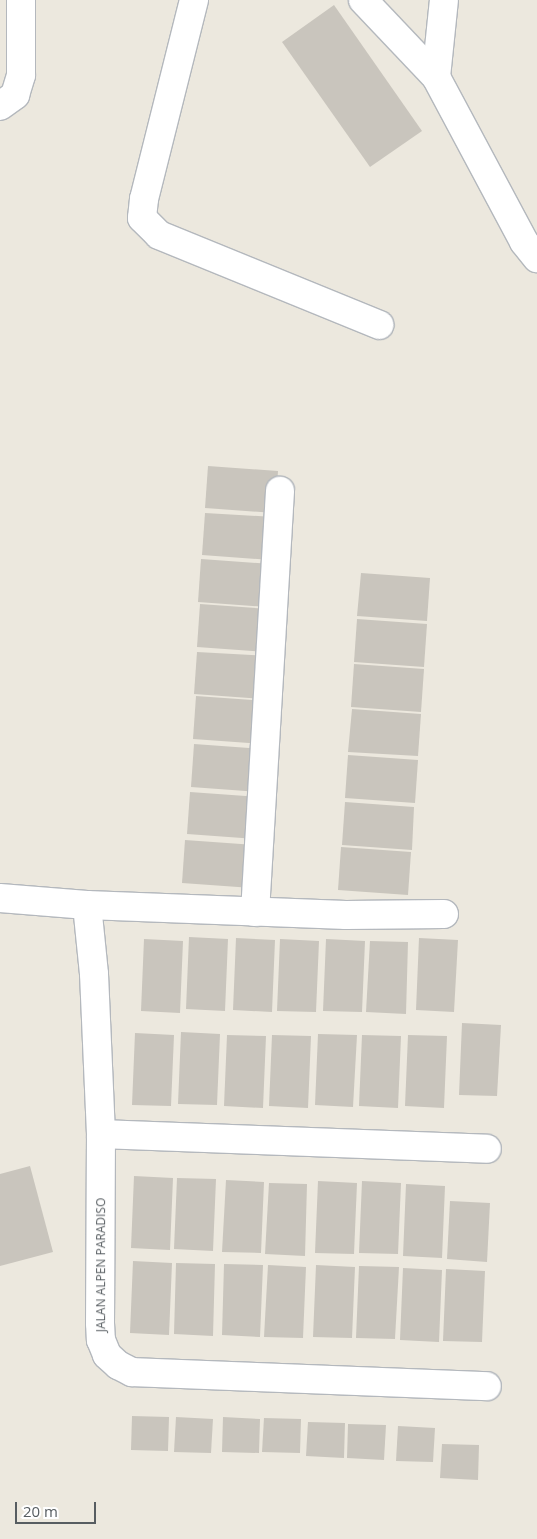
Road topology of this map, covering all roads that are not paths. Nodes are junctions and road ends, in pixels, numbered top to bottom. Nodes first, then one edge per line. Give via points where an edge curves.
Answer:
1 (21, 0) edge
2 (194, 0) edge
3 (362, 0) edge
4 (444, 0) edge
5 (436, 77) junction
6 (0, 106) edge
7 (537, 258) edge
8 (379, 325) dead end
9 (280, 491) dead end
10 (0, 898) edge
11 (87, 905) junction
12 (254, 912) junction
13 (444, 914) dead end
14 (101, 1134) junction
15 (488, 1149) dead end
16 (488, 1386) dead end

1 - 6 street via 21,75 15,95
2 - 8 street via 144,198 142,218 159,235
3 - 5 street
4 - 5 street
5 - 7 street via 524,242
9 - 12 street
10 - 11 street
11 - 12 street
11 - 14 street, JALAN ALPEN PARADISO via 94,974
12 - 13 street
14 - 15 street
14 - 16 street, JALAN ALPEN PARADISO via 101,1340 107,1355 118,1365 132,1372

